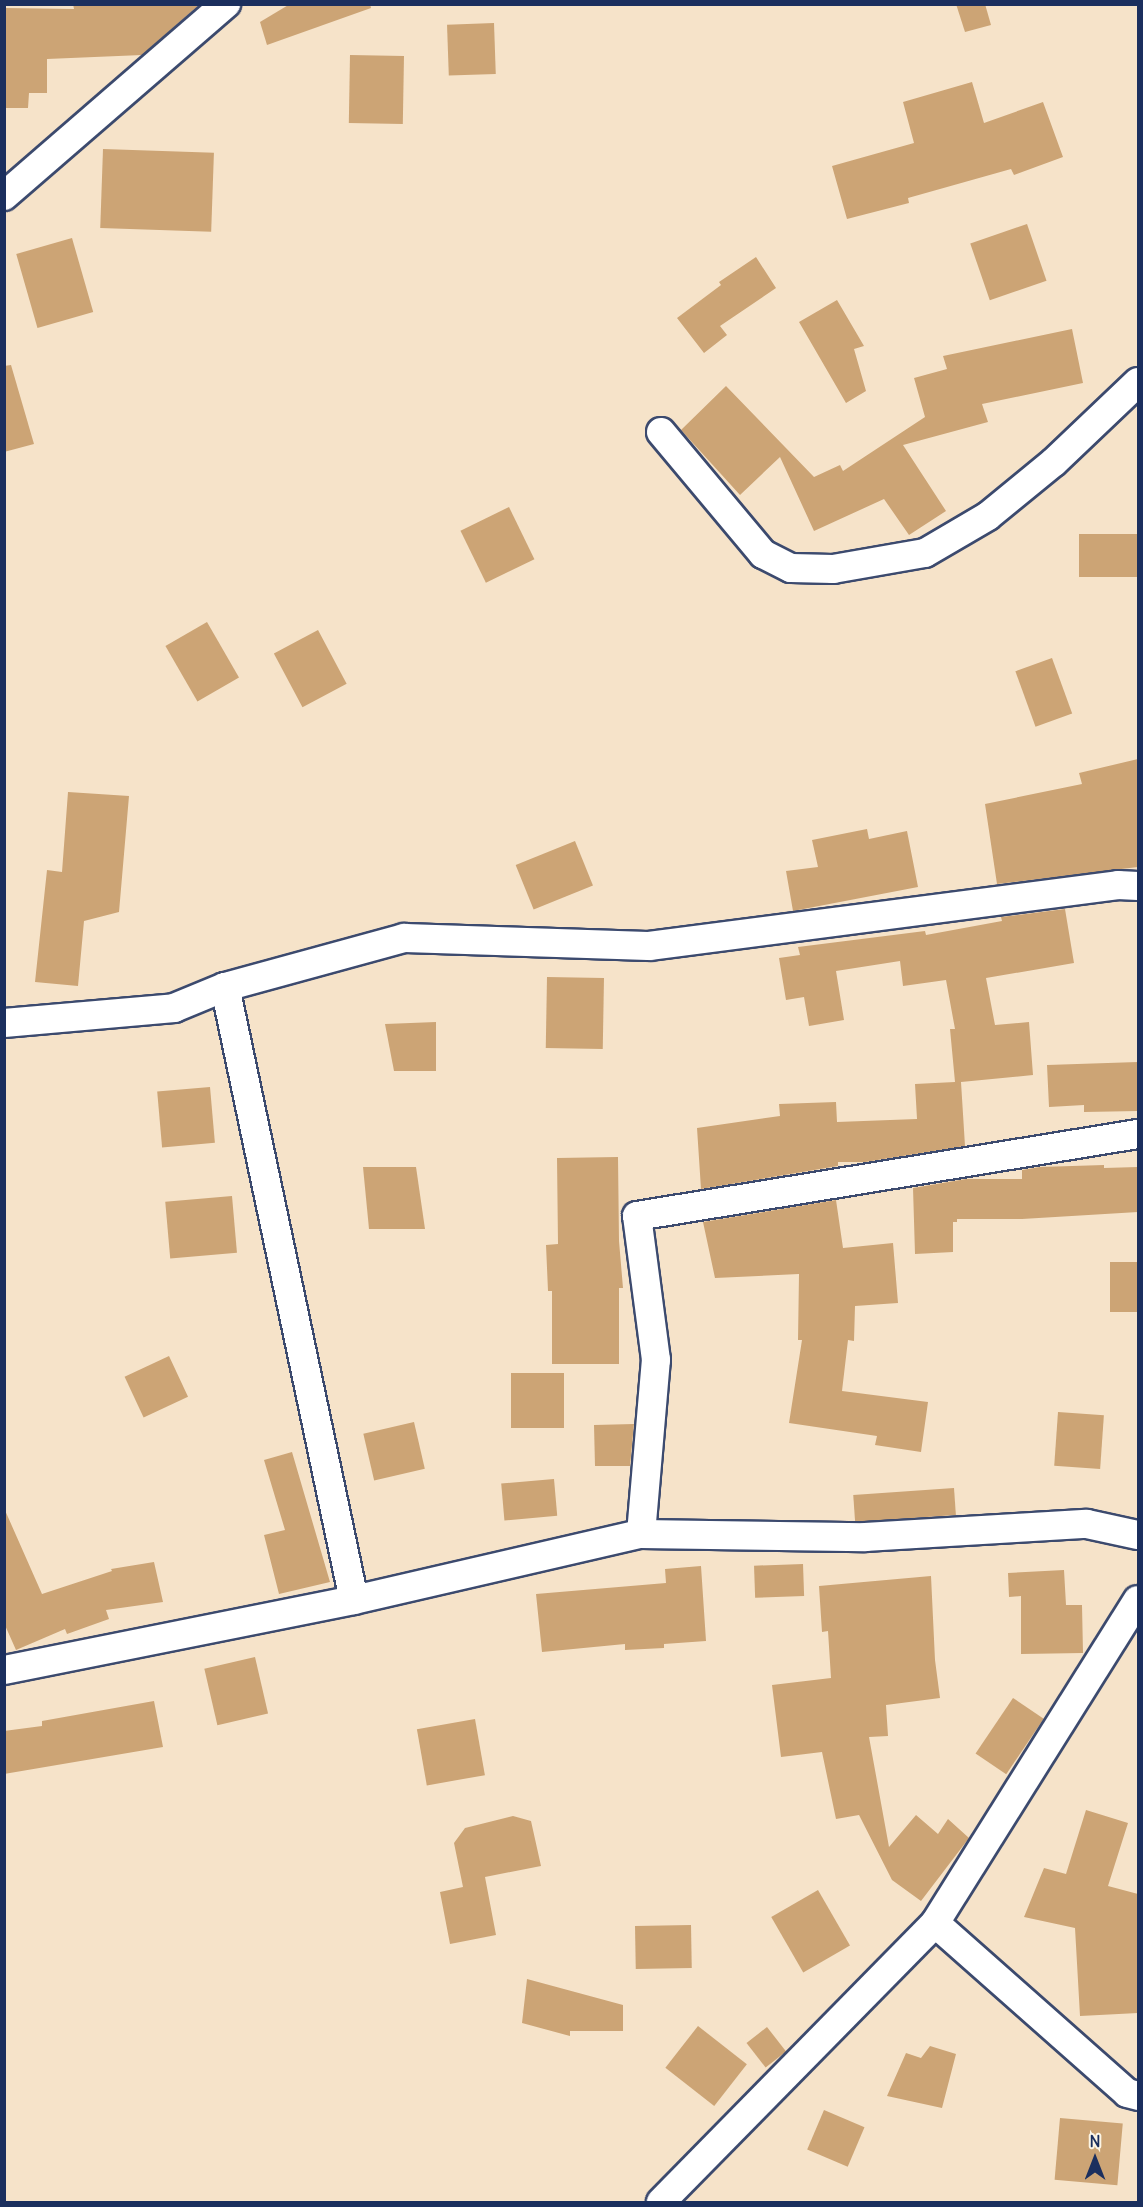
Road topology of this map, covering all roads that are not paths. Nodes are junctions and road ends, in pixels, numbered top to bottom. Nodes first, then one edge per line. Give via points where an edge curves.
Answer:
1 (226, 4) edge
2 (4, 196) edge
3 (1138, 382) edge
4 (661, 432) dead end
5 (1138, 886) edge
6 (225, 987) junction
7 (4, 1023) edge
8 (1138, 1134) edge
9 (641, 1534) junction
10 (1138, 1535) edge
11 (354, 1600) junction
12 (1138, 1600) edge
13 (4, 1670) edge
14 (935, 1923) junction
15 (1138, 2096) edge
16 (661, 2202) edge

1 - 2 street
3 - 4 street via 1054,462 988,516 925,553 833,569 791,568 764,554
5 - 6 street via 1118,885 649,946 404,938
6 - 7 street via 174,1008
6 - 11 street
8 - 9 street via 637,1216 656,1360
9 - 10 street via 865,1536 1087,1524
9 - 11 street
11 - 13 street
12 - 14 street
14 - 15 street via 1127,2093
14 - 16 street

